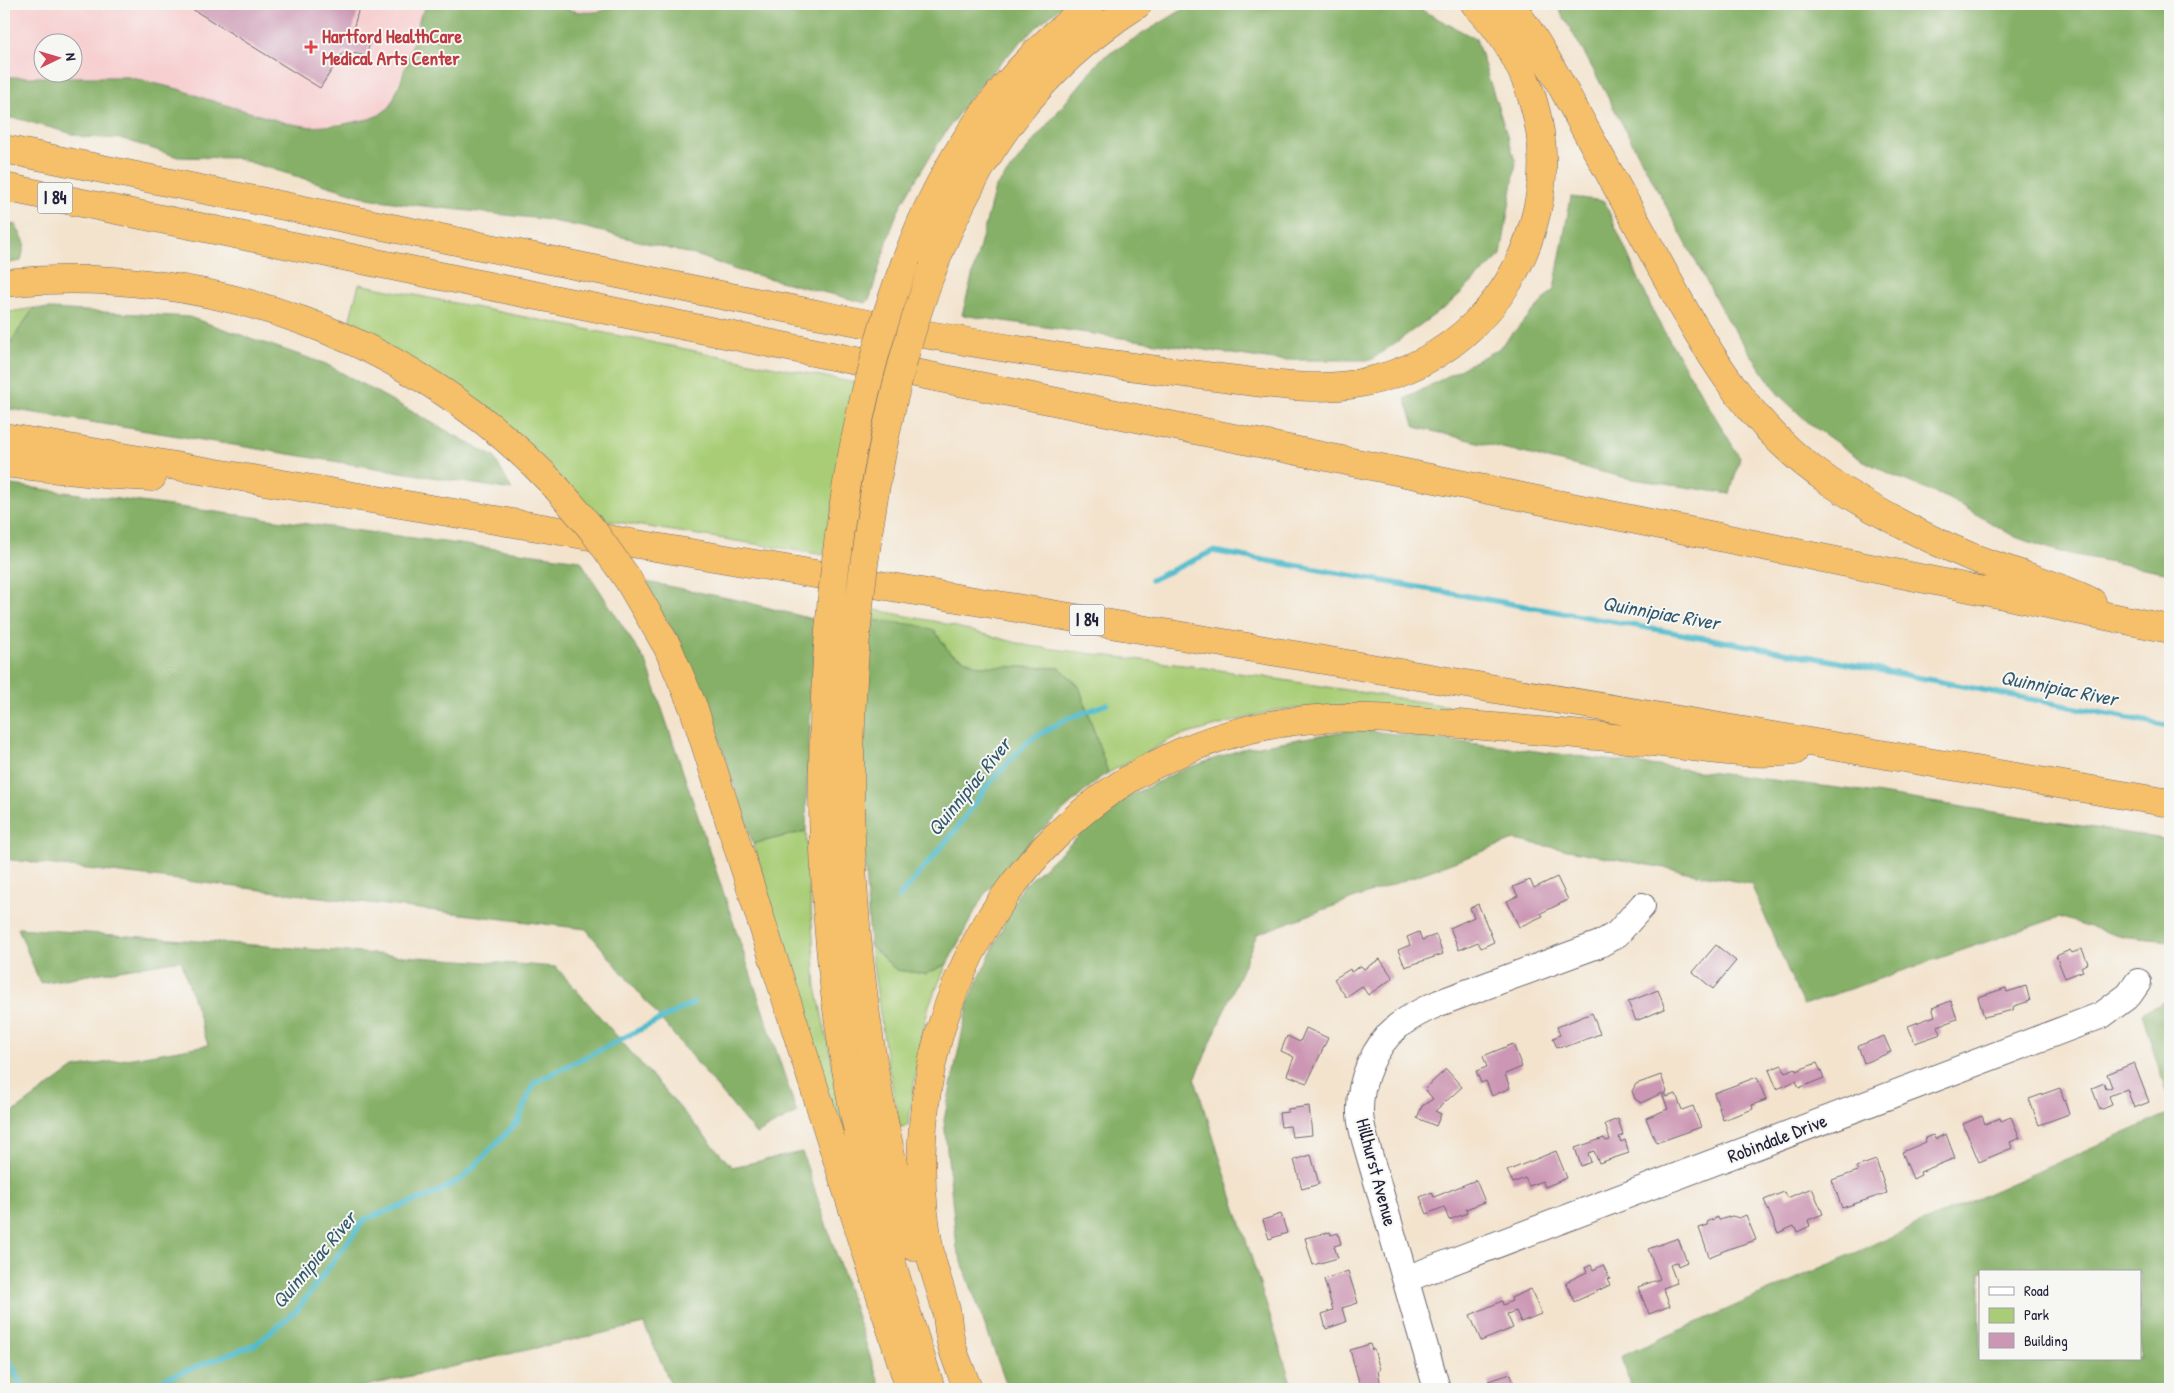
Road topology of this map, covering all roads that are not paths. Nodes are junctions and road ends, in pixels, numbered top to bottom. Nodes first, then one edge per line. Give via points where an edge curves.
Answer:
1 (1091, 4) edge
2 (1138, 4) edge
3 (1475, 4) edge
4 (1510, 4) edge
5 (4, 149) edge
6 (4, 187) edge
7 (4, 284) edge
8 (4, 437) edge
9 (4, 463) edge
10 (228, 475) junction
11 (2129, 621) junction
12 (2170, 629) edge
13 (1833, 746) junction
14 (2170, 803) edge
15 (1642, 906) dead end
16 (2138, 982) dead end
17 (1406, 1279) junction
18 (950, 1338) junction
19 (910, 1389) edge
20 (931, 1389) edge
21 (968, 1389) edge
22 (1437, 1389) edge

1 - 20 highway, bridge via 1027,60 1000,90 940,182 905,263 876,352 839,532 828,631 822,810 838,1020 871,1186
2 - 18 highway, bridge via 1096,33 1064,61 1011,120 966,191 933,268 911,334 886,435 867,544 851,705 849,800 853,900 861,984 880,1103 901,1196 932,1306
3 - 5 highway via 1509,47 1524,74 1536,110 1543,177 1530,236 1515,270 1495,301 1458,340 1415,366 1381,379 1346,386 1284,385 1174,372 1072,359 875,326
4 - 11 highway via 1545,55 1706,348 1740,397 1779,441 1830,482 1903,525 1969,556 2066,590
6 - 11 highway, I 84
7 - 19 highway, bridge via 88,280 160,284 249,303 313,324 380,354 453,399 516,448 592,529 627,578 668,648 697,716
8 - 10 highway, I 84
9 - 10 highway via 137,476
10 - 13 highway, I 84
11 - 12 highway, I 84
13 - 14 highway, I 84
13 - 18 highway via 1786,752 1742,752 1522,729 1331,718 1281,723 1221,738 1164,760 1117,787 1055,836 1010,887 971,949 946,1010 927,1087 921,1162 928,1236
15 - 17 street, Hillhurst Avenue via 1617,934 1600,944 1417,1013 1398,1026 1382,1045 1369,1066 1361,1089 1360,1114
16 - 17 street, Robindale Drive via 2129,995 2102,1015
17 - 22 street, Hillhurst Avenue
18 - 21 highway

